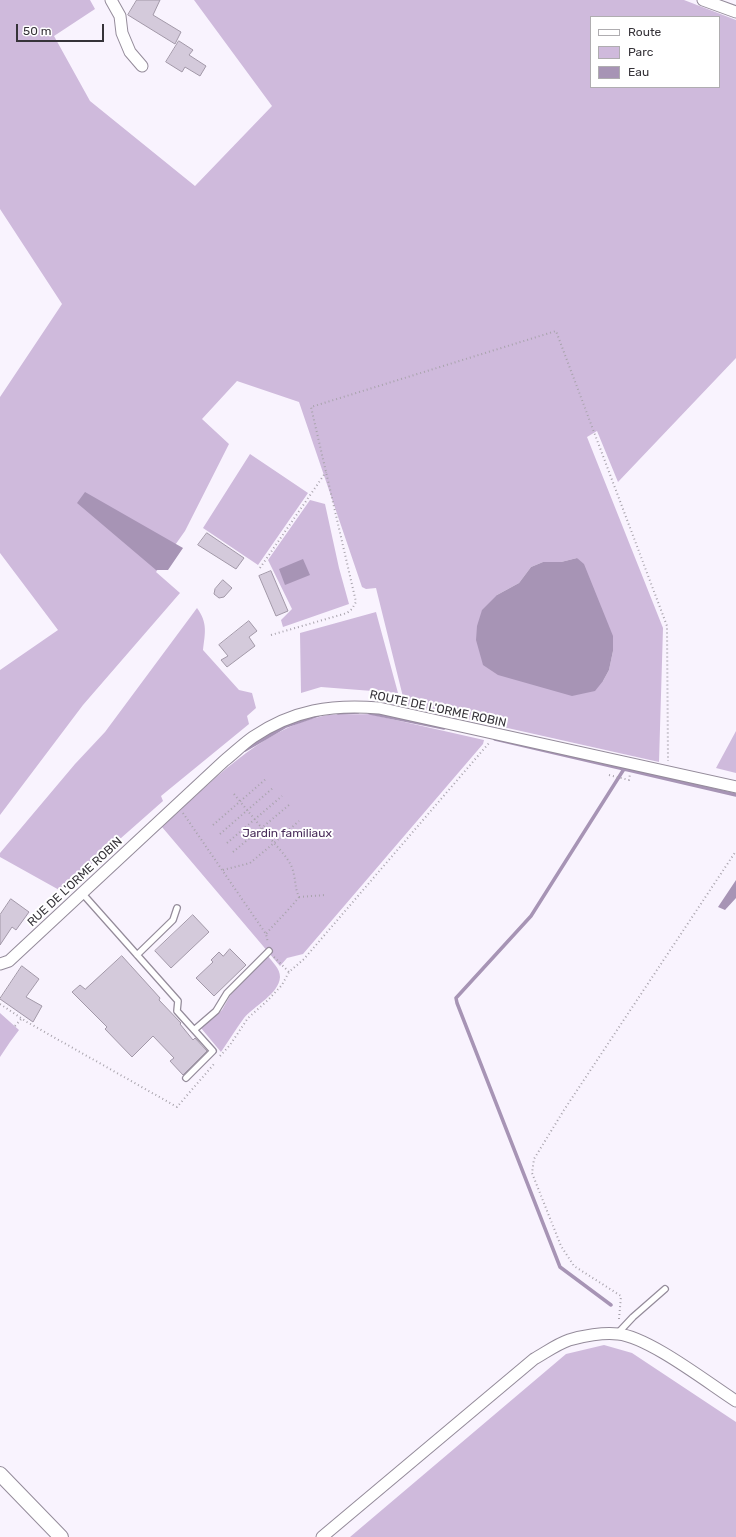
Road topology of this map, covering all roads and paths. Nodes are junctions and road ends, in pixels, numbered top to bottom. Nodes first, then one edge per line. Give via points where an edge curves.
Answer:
1 (111, 0) edge
2 (703, 0) edge
3 (736, 12) edge
4 (142, 66) dead end
5 (326, 472) junction
6 (260, 568) dead end
7 (271, 635) dead end
8 (490, 741) dead end
9 (666, 772) junction
10 (609, 775) dead end
11 (630, 775) dead end
12 (267, 778) dead end
13 (274, 787) dead end
14 (736, 787) edge
15 (234, 794) dead end
16 (282, 796) dead end
17 (240, 802) junction
18 (176, 805) junction
19 (289, 805) dead end
20 (247, 810) junction
21 (166, 814) joint
22 (255, 820) junction
23 (299, 820) dead end
24 (213, 825) dead end
25 (261, 828) junction
26 (220, 834) dead end
27 (227, 843) dead end
28 (274, 843) junction
29 (736, 851) edge
30 (233, 852) dead end
31 (222, 870) junction
32 (82, 893) junction
33 (325, 895) dead end
34 (299, 897) junction
35 (177, 908) dead end
36 (266, 934) junction
37 (269, 951) junction
38 (137, 954) junction
39 (0, 964) edge
40 (289, 972) junction
41 (0, 1004) edge
42 (22, 1018) junction
43 (15, 1026) dead end
44 (194, 1030) junction
45 (186, 1078) dead end
46 (665, 1289) dead end
47 (618, 1334) junction
48 (736, 1401) edge
49 (0, 1474) edge
50 (62, 1537) edge
51 (322, 1537) edge

1 - 4 street via 120,16 122,33 130,52
2 - 3 street
5 - 6 path
5 - 7 path via 356,602 347,612
5 - 9 path via 310,407 556,331 667,626
8 - 40 path via 304,959
9 - 14 street, ROUTE DE L'ORME ROBIN
9 - 18 street, ROUTE DE L'ORME ROBIN via 379,708 320,708 285,719 253,737
10 - 11 path via 629,780
12 - 17 path
13 - 20 path
15 - 17 path
16 - 22 path
17 - 20 path
17 - 24 path
18 - 21 street, ROUTE DE L'ORME ROBIN
18 - 31 path
19 - 25 path
20 - 22 path
20 - 26 path
21 - 32 street, RUE DE L'ORME ROBIN
22 - 25 path
22 - 27 path
23 - 28 path
25 - 28 path
25 - 30 path
28 - 31 path via 250,862
28 - 34 path via 287,858
29 - 47 path via 564,1110 534,1160 532,1173 561,1246 574,1266 621,1296
31 - 36 path
32 - 38 lane
32 - 39 street, RUE DE L'ORME ROBIN via 9,961
33 - 34 path
34 - 36 path
35 - 38 lane via 173,920
36 - 37 path
37 - 40 path
37 - 44 lane via 228,993 216,1011
38 - 44 lane via 178,1001 177,1011
40 - 42 path via 282,985 248,1018 230,1044 177,1107
41 - 42 path
42 - 43 path
44 - 45 lane via 213,1051
46 - 47 lane
47 - 48 street via 631,1337 663,1353
47 - 51 street via 569,1340 534,1358
49 - 50 street

